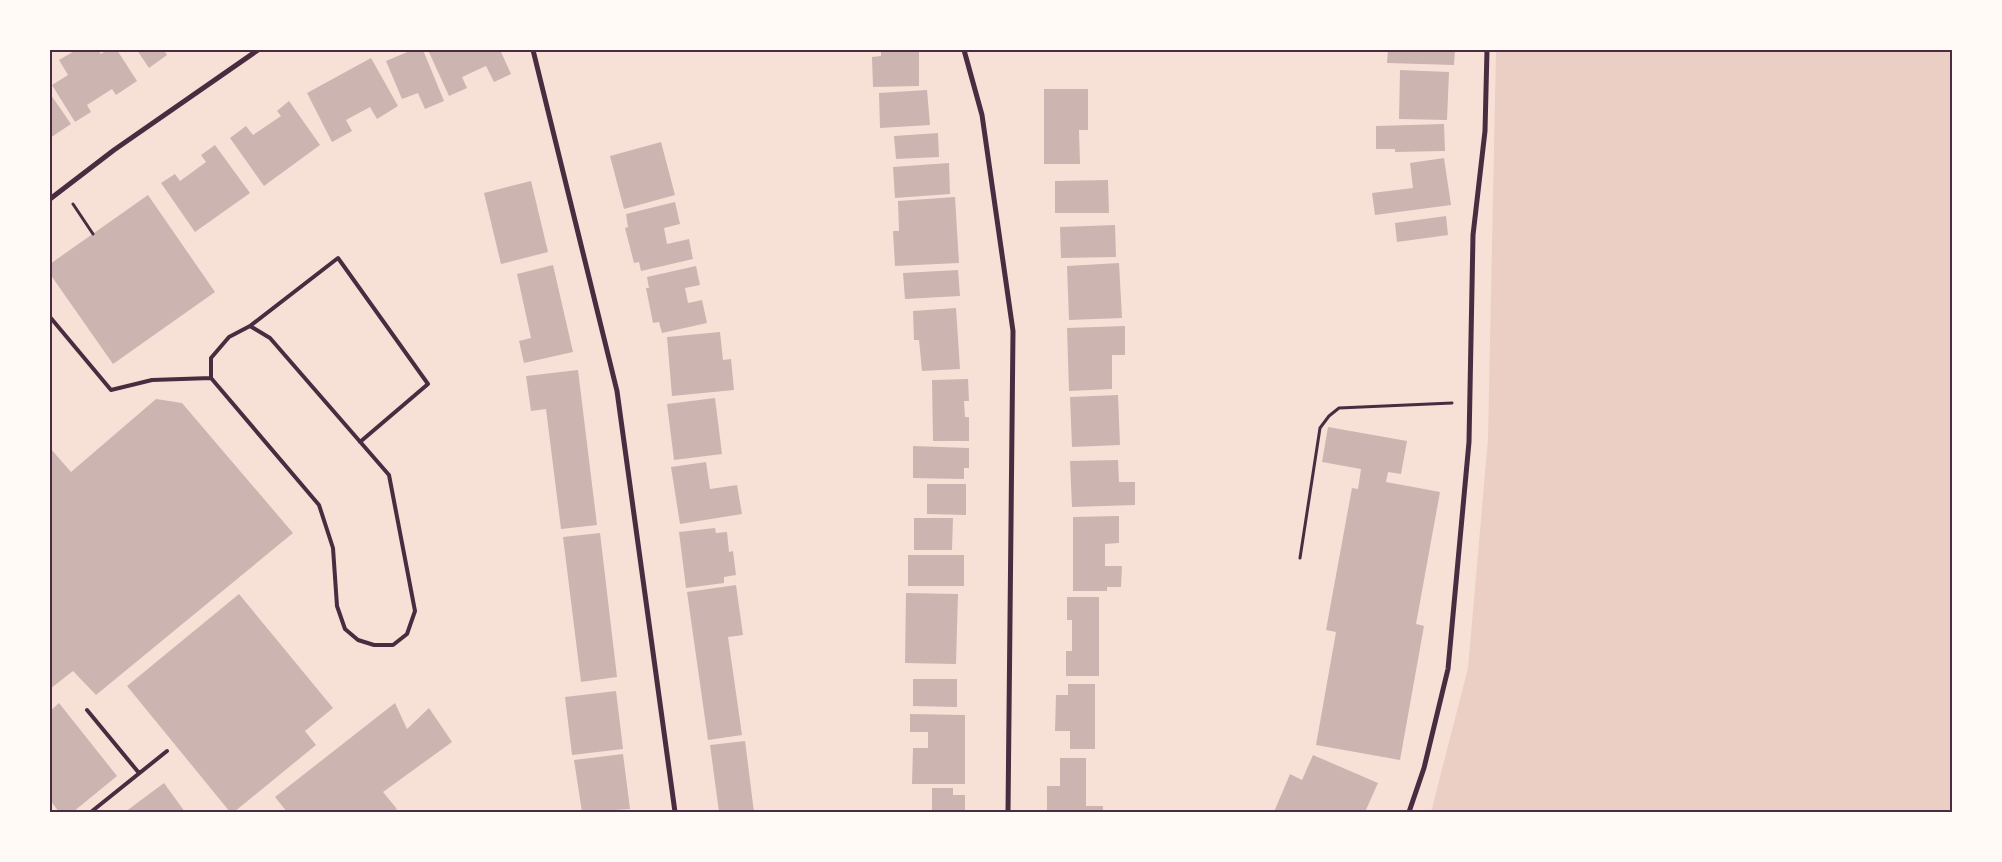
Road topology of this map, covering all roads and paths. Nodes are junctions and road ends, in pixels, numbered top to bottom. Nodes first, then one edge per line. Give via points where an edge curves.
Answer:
1 (258, 50) edge
2 (533, 50) edge
3 (964, 50) edge
4 (1487, 50) edge
5 (50, 199) edge
6 (80, 215) dead end
7 (93, 234) dead end
8 (50, 316) edge
9 (250, 326) junction
10 (211, 378) junction
11 (1470, 402) junction
12 (360, 442) junction
13 (1300, 558) dead end
14 (87, 710) dead end
15 (167, 751) dead end
16 (139, 773) junction
17 (91, 812) edge
18 (675, 812) edge
19 (1008, 812) edge
20 (1409, 812) edge

1 - 5 street via 114,150
2 - 18 street via 617,391
3 - 19 street via 982,115 1013,331
4 - 11 street via 1485,131 1473,235
6 - 7 path
8 - 10 lane via 111,390 152,380
9 - 10 lane via 229,337 210,358
9 - 12 lane via 270,338
9 - 12 lane via 338,258 428,384
10 - 12 lane via 319,505 333,548 337,606 345,629 358,640 374,645 393,645 407,634 415,611 388,475
11 - 13 path via 1339,408 1329,416 1320,428 1316,447
11 - 20 street via 1468,461 1448,669 1424,768
14 - 16 lane
15 - 16 lane
16 - 17 lane

